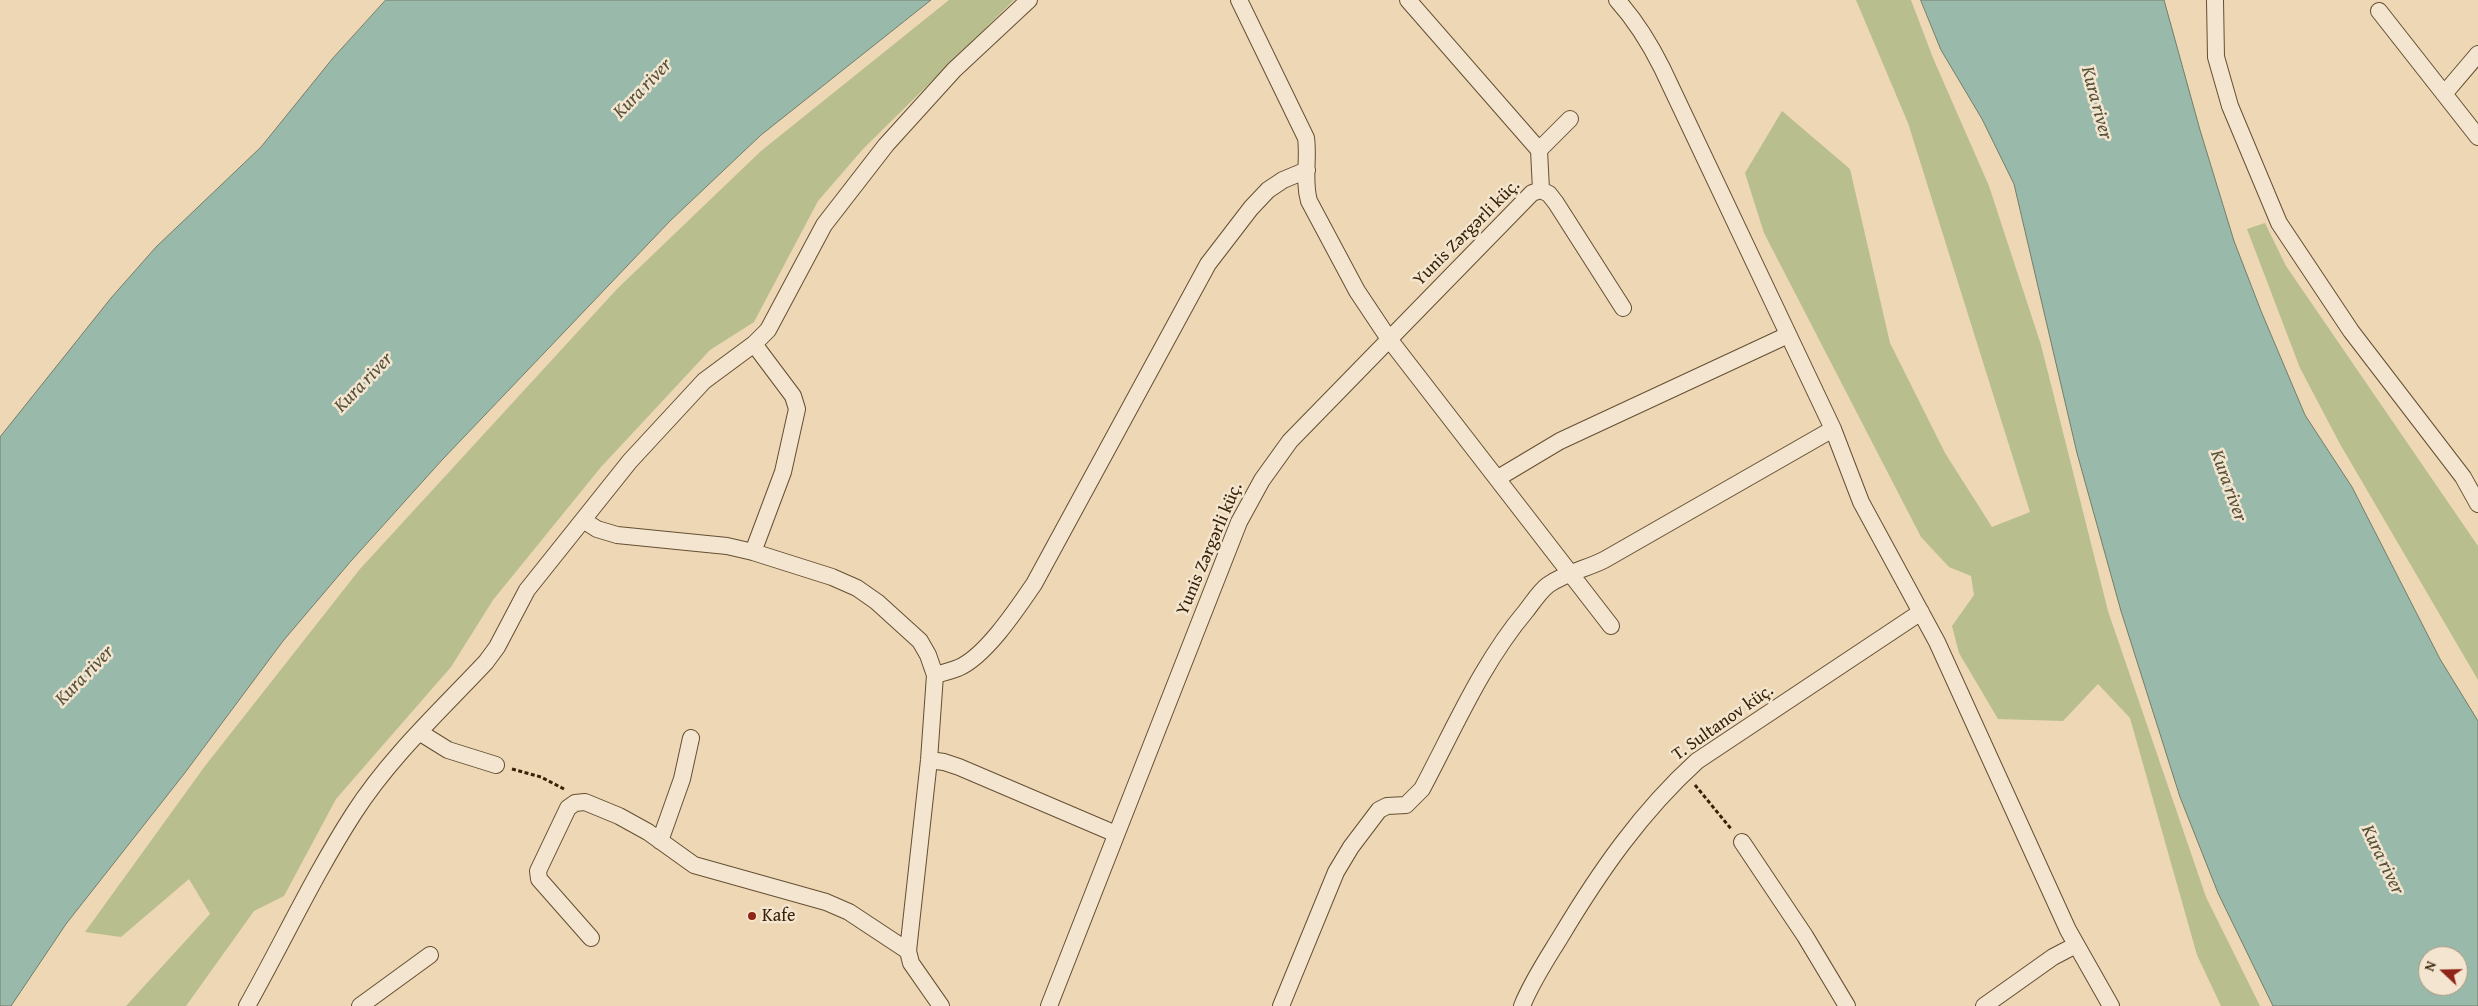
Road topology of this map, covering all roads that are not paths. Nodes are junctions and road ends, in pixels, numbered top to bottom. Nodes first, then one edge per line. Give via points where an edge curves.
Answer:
1 (1029, 0) edge
2 (1239, 0) edge
3 (1408, 0) edge
4 (1617, 0) edge
5 (2215, 0) edge
6 (2379, 11) dead end
7 (2478, 54) edge
8 (2444, 94) junction
9 (1570, 119) dead end
10 (2478, 136) edge
11 (1539, 150) junction
12 (1307, 170) junction
13 (1540, 190) junction
14 (1623, 308) dead end
15 (1788, 335) junction
16 (1389, 339) junction
17 (754, 344) junction
18 (1833, 430) junction
19 (1498, 478) junction
20 (2478, 504) edge
21 (582, 520) junction
22 (753, 552) junction
23 (1572, 573) junction
24 (1922, 612) junction
25 (1611, 626) dead end
26 (935, 675) junction
27 (419, 732) junction
28 (690, 738) dead end
29 (930, 760) junction
30 (496, 765) road end
31 (1116, 834) junction
32 (660, 841) junction
33 (1742, 842) road end
34 (591, 938) dead end
35 (2076, 945) junction
36 (908, 951) junction
37 (430, 955) dead end
38 (247, 1006) edge
39 (360, 1006) edge
40 (941, 1006) edge
41 (1049, 1006) edge
42 (1281, 1006) edge
43 (1522, 1006) edge
44 (1847, 1006) edge
45 (1984, 1006) edge
46 (2111, 1006) edge

1 - 17 street via 954,70 886,145 824,225 768,330
2 - 12 street via 1306,138
3 - 11 street
4 - 15 street via 1646,37
5 - 20 street via 2216,57 2225,90 2279,223 2351,331 2451,460
6 - 8 street
7 - 8 street
8 - 10 street
9 - 11 street
11 - 13 street
12 - 16 street via 1309,201 1357,291
12 - 26 street via 1268,190 1212,257 1034,584 1010,619 978,654 959,668
13 - 14 street, Yunis Zərgərli küç. via 1549,194 1556,203
13 - 16 street, Yunis Zərgərli küç. via 1517,207
15 - 18 street
15 - 19 street via 1560,441
16 - 19 street
16 - 31 street, Yunis Zərgərli küç. via 1290,440 1262,480 1240,522
17 - 21 street via 704,381 630,461
17 - 22 street via 793,396 797,409 783,472
18 - 23 street via 1604,560
18 - 24 street via 1860,502
19 - 23 street
21 - 22 street via 617,535 727,546
21 - 27 street via 527,590 486,662
22 - 26 street via 857,588 920,641
23 - 25 street
23 - 42 street via 1547,586 1510,630 1422,789 1406,805 1378,810 1351,847 1336,872
24 - 35 street
24 - 43 street, T. Sultanov küç. via 1698,761 1666,790 1619,846 1528,990
26 - 29 street
27 - 30 street via 448,750
27 - 38 street via 354,813
28 - 32 street via 682,779
29 - 31 street via 958,767
29 - 36 street
31 - 41 street, Yunis Zərgərli küç.
32 - 34 street via 619,816 585,802 575,802 568,808 538,871 539,880
32 - 36 street via 710,871 826,902 849,912
33 - 44 street
35 - 45 street via 2053,957
35 - 46 street
36 - 40 street via 911,963
37 - 39 street

